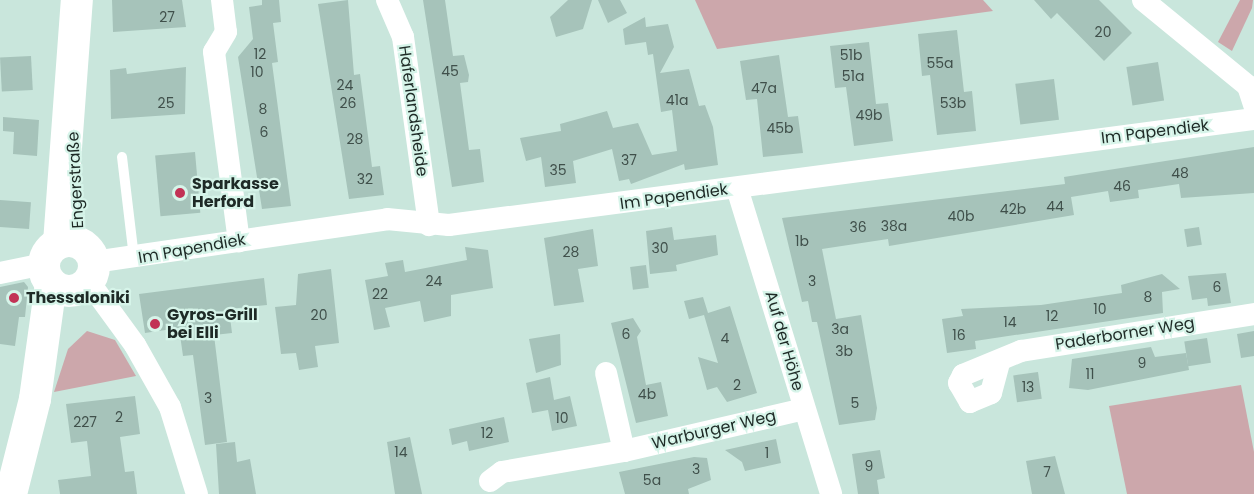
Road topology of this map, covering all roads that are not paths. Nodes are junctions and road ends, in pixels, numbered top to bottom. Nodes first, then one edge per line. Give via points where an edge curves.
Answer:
1 (77, 0) edge
2 (222, 0) edge
3 (387, 0) edge
4 (1143, 0) edge
5 (1254, 105) edge
6 (1254, 119) edge
7 (122, 157) dead end
8 (737, 188) junction
9 (429, 225) junction
10 (239, 241) junction
11 (134, 259) junction
12 (70, 267) junction
13 (0, 273) edge
14 (1254, 314) edge
15 (999, 363) dead end
16 (606, 373) dead end
17 (804, 409) junction
18 (624, 451) junction
19 (487, 487) edge
20 (11, 494) edge
21 (197, 494) edge
22 (831, 494) edge

1 - 12 main road, Engerstraße via 70,116
2 - 10 street via 226,32 214,52 220,127
3 - 9 street, Haferlandsheide via 403,37
4 - 5 street via 1248,86
6 - 8 street, Im Papendiek
7 - 11 lane
8 - 9 street, Im Papendiek
8 - 17 street, Auf der Höhe
9 - 10 street, Im Papendiek via 387,219
10 - 11 street, Im Papendiek
11 - 12 street, Im Papendiek
12 - 13 street, Im Papendiek
12 - 20 main road, Engerstraße
12 - 21 street via 166,398
14 - 15 street, Paderborner Weg via 1021,351
16 - 18 street
17 - 18 street, Warburger Weg
17 - 22 street, Auf der Höhe
18 - 19 street, Warburger Weg via 502,472

